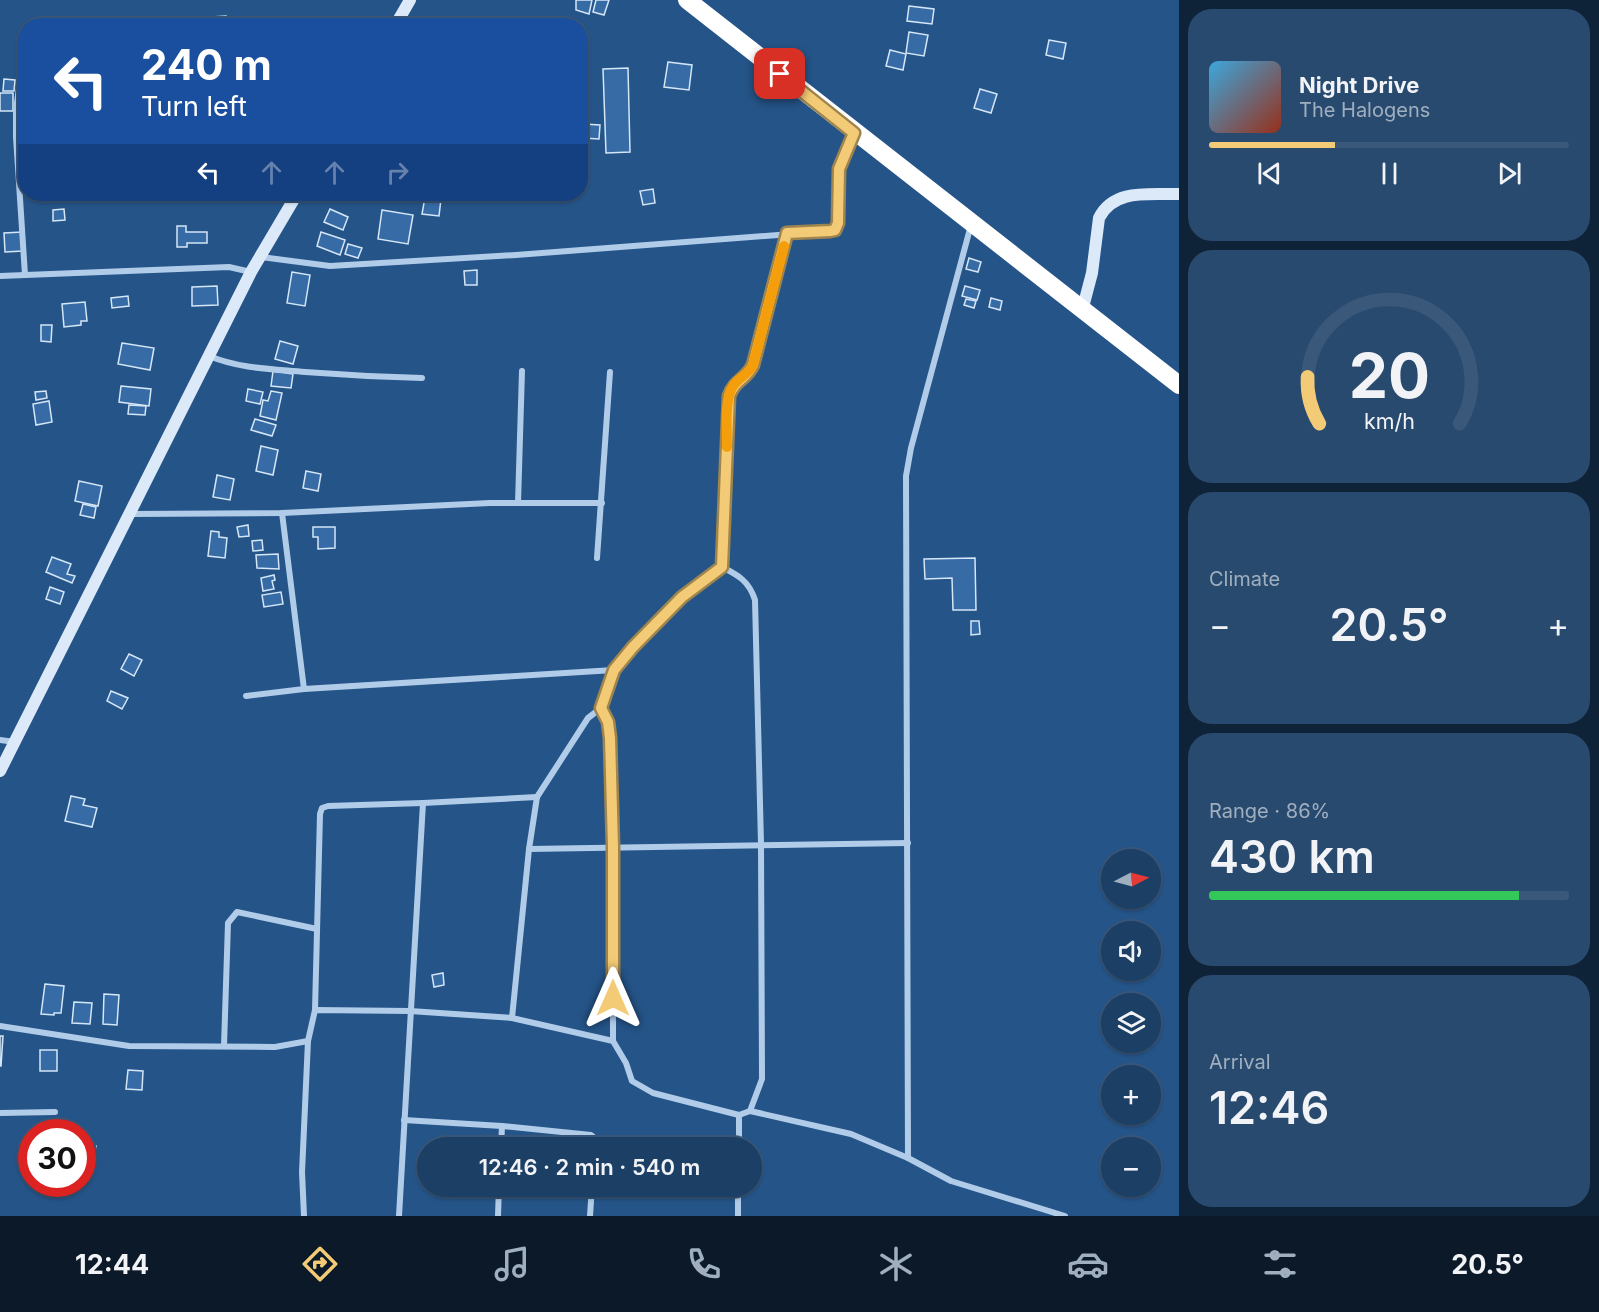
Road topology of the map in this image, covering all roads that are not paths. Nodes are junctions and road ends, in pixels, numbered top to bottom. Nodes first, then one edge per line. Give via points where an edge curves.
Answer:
1 (410, 0) edge
2 (687, 0) edge
3 (400, 18) edge
4 (18, 95) edge
5 (854, 133) junction
6 (18, 168) edge
7 (1179, 194) edge
8 (20, 201) edge
9 (293, 201) edge
10 (972, 223) junction
11 (787, 233) junction
12 (260, 257) junction
13 (251, 272) junction
14 (25, 275) junction
15 (0, 276) edge
16 (1082, 311) junction
17 (215, 359) junction
18 (522, 372) dead end
19 (610, 372) dead end
20 (422, 378) dead end
21 (1179, 385) edge
22 (518, 503) junction
23 (602, 503) junction
24 (282, 513) junction
25 (131, 514) junction
26 (597, 558) dead end
27 (722, 567) junction
28 (614, 670) junction
29 (304, 689) junction
30 (246, 696) dead end
31 (601, 708) junction
32 (0, 740) edge
33 (15, 742) junction
34 (0, 771) edge
35 (537, 797) junction
36 (423, 803) junction
37 (908, 843) junction
38 (761, 844) junction
39 (613, 847) junction
40 (530, 849) junction
41 (317, 929) junction
42 (315, 1010) junction
43 (410, 1011) junction
44 (512, 1018) junction
45 (0, 1026) edge
46 (308, 1041) junction
47 (614, 1041) junction
48 (224, 1046) junction
49 (750, 1111) junction
50 (55, 1112) dead end
51 (0, 1113) edge
52 (739, 1115) junction
53 (404, 1120) junction
54 (502, 1126) junction
55 (502, 1137) edge
56 (593, 1137) edge
57 (739, 1137) edge
58 (908, 1158) junction
59 (499, 1197) edge
60 (591, 1197) edge
61 (738, 1197) edge
62 (304, 1216) edge
63 (399, 1216) edge
64 (498, 1216) edge
65 (590, 1216) edge
66 (738, 1216) edge
67 (1065, 1216) edge

1 - 3 street
2 - 5 highway
4 - 6 street
5 - 10 highway
5 - 11 street via 839,169 835,230
7 - 16 street via 1131,195 1112,200 1103,210
8 - 14 street
9 - 12 street
10 - 16 highway
10 - 37 street via 906,476
11 - 12 street via 330,266
11 - 27 street via 753,365 735,383 729,396
12 - 13 street
13 - 14 street via 229,267
13 - 17 street
14 - 15 street
16 - 21 highway
17 - 20 street via 257,369
17 - 25 street
18 - 22 street
19 - 23 street
22 - 23 street
22 - 24 street
23 - 26 street
24 - 25 street
24 - 29 street
25 - 33 street
27 - 28 street via 682,597
27 - 38 street via 742,577 755,600
28 - 29 street
28 - 31 street
29 - 30 street
31 - 35 street via 588,718
31 - 39 street via 610,738
32 - 33 street
33 - 34 street
35 - 36 street
35 - 40 street
36 - 41 street via 322,808
36 - 43 street
37 - 38 street
37 - 58 street
38 - 39 street
38 - 49 street via 762,1079
39 - 40 street
39 - 47 street
40 - 44 street
41 - 42 street
41 - 48 street via 237,912 228,923
42 - 43 street
42 - 46 street
43 - 44 street
43 - 53 street
44 - 47 street
45 - 48 street via 129,1046
46 - 48 street via 275,1047
46 - 62 street via 302,1172
47 - 52 street via 632,1081 653,1093
49 - 52 street
49 - 58 street via 851,1134
50 - 51 street
52 - 57 street
53 - 54 street
53 - 63 street
54 - 55 street
54 - 56 street
58 - 67 street via 951,1181
59 - 64 street
60 - 65 street
61 - 66 street

